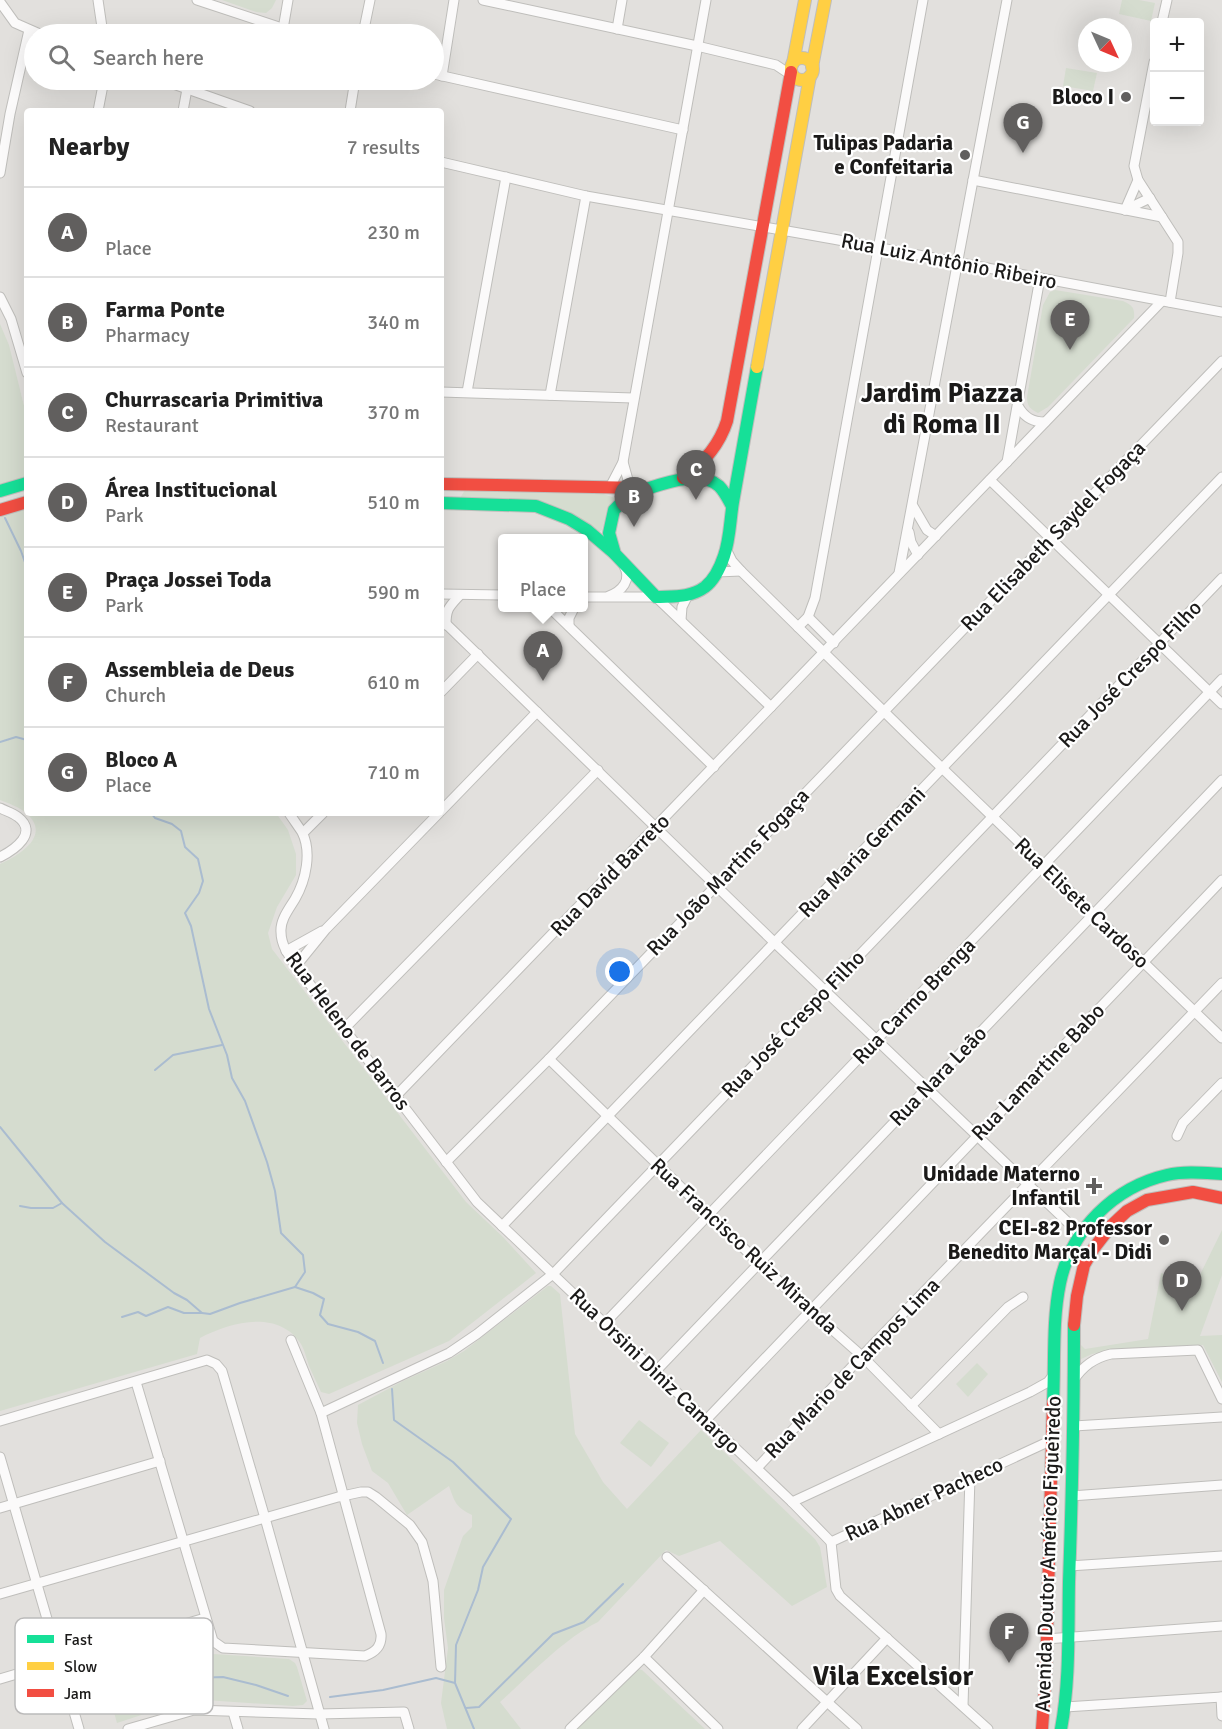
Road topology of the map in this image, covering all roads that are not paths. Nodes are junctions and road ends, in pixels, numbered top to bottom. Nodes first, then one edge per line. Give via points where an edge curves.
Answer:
1 (98, 0) edge
2 (197, 0) edge
3 (288, 0) edge
4 (370, 0) edge
5 (454, 0) edge
6 (483, 0) edge
7 (537, 0) edge
8 (622, 0) edge
9 (706, 0) edge
10 (805, 0) edge
11 (825, 0) edge
12 (924, 0) edge
13 (1007, 0) edge
14 (1167, 0) edge
15 (0, 3) edge
16 (535, 11) junction
17 (1163, 18) edge
18 (100, 24) edge
19 (268, 24) edge
20 (284, 24) edge
21 (365, 24) edge
22 (24, 28) edge
23 (616, 28) junction
24 (697, 46) junction
25 (444, 47) edge
26 (24, 52) edge
27 (794, 68) junction
28 (811, 71) junction
29 (1153, 72) edge
30 (444, 76) edge
31 (102, 90) edge
32 (187, 90) edge
33 (190, 90) edge
34 (353, 90) edge
35 (99, 108) edge
36 (184, 108) edge
37 (241, 108) edge
38 (350, 108) edge
39 (10, 114) junction
40 (0, 120) edge
41 (683, 130) junction
42 (2, 149) edge
43 (444, 163) edge
44 (0, 173) edge
45 (506, 177) junction
46 (973, 180) junction
47 (1138, 180) junction
48 (586, 195) junction
49 (1150, 198) junction
50 (669, 210) junction
51 (1125, 210) junction
52 (1162, 217) junction
53 (763, 227) junction
54 (782, 231) junction
55 (878, 248) junction
56 (958, 263) junction
57 (1040, 278) junction
58 (0, 297) edge
59 (1141, 297) junction
60 (1166, 302) junction
61 (1222, 312) edge
62 (1145, 318) junction
63 (24, 347) edge
64 (1221, 365) edge
65 (444, 392) edge
66 (467, 392) junction
67 (550, 394) junction
68 (633, 398) junction
69 (1018, 406) junction
70 (1045, 422) junction
71 (623, 462) junction
72 (1006, 463) junction
73 (1222, 477) edge
74 (682, 479) junction
75 (990, 480) junction
76 (24, 484) edge
77 (444, 484) edge
78 (610, 487) junction
79 (630, 488) junction
80 (649, 488) junction
81 (0, 491) edge
82 (24, 503) edge
83 (444, 503) edge
84 (732, 506) junction
85 (913, 506) junction
86 (0, 510) edge
87 (908, 527) junction
88 (936, 536) junction
89 (1050, 537) junction
90 (726, 549) junction
91 (615, 554) junction
92 (918, 555) junction
93 (741, 571) junction
94 (717, 572) junction
95 (899, 575) junction
96 (1222, 578) edge
97 (498, 595) edge
98 (688, 595) junction
99 (1110, 595) junction
100 (444, 596) edge
101 (459, 596) junction
102 (588, 597) edge
103 (607, 597) junction
104 (657, 597) junction
105 (554, 612) edge
106 (571, 612) edge
107 (808, 617) junction
108 (681, 620) junction
109 (444, 622) edge
110 (569, 626) junction
111 (798, 627) junction
112 (834, 643) junction
113 (1159, 644) junction
114 (824, 653) junction
115 (478, 654) junction
116 (1222, 679) edge
117 (444, 689) edge
118 (1209, 692) junction
119 (1222, 704) edge
120 (771, 707) junction
121 (537, 712) junction
122 (884, 712) junction
123 (714, 767) junction
124 (943, 769) junction
125 (598, 770) junction
126 (1222, 780) edge
127 (0, 808) edge
128 (444, 808) edge
129 (291, 816) edge
130 (320, 816) edge
131 (436, 816) edge
132 (993, 817) junction
133 (657, 826) junction
134 (303, 833) junction
135 (0, 857) edge
136 (1043, 865) junction
137 (1222, 880) edge
138 (716, 885) junction
139 (1093, 914) junction
140 (327, 929) junction
141 (775, 943) junction
142 (286, 951) junction
143 (1144, 963) junction
144 (296, 966) junction
145 (1222, 983) edge
146 (825, 991) junction
147 (1195, 1012) junction
148 (344, 1029) junction
149 (1222, 1038) edge
150 (877, 1039) junction
151 (549, 1059) junction
152 (1222, 1083) edge
153 (927, 1087) junction
154 (396, 1096) junction
155 (608, 1116) junction
156 (977, 1135) junction
157 (1177, 1136) dead end
158 (446, 1162) junction
159 (659, 1165) junction
160 (1222, 1174) edge
161 (1028, 1184) junction
162 (1222, 1198) edge
163 (477, 1202) joint
164 (709, 1214) junction
165 (502, 1226) junction
166 (1080, 1234) junction
167 (759, 1263) junction
168 (1084, 1265) junction
169 (553, 1274) junction
170 (1023, 1297) dead end
171 (810, 1311) junction
172 (605, 1323) junction
173 (291, 1340) dead end
174 (862, 1356) junction
175 (655, 1372) junction
176 (1054, 1374) junction
177 (1073, 1378) junction
178 (136, 1382) junction
179 (1055, 1391) junction
180 (1030, 1392) junction
181 (1222, 1399) edge
182 (911, 1406) junction
183 (321, 1413) junction
184 (1222, 1417) edge
185 (706, 1420) junction
186 (0, 1421) edge
187 (1074, 1426) junction
188 (939, 1434) junction
189 (1052, 1440) junction
190 (0, 1457) edge
191 (160, 1461) junction
192 (757, 1468) junction
193 (970, 1477) junction
194 (1222, 1485) edge
195 (343, 1496) junction
196 (1071, 1496) junction
197 (792, 1502) junction
198 (14, 1504) junction
199 (0, 1508) edge
200 (265, 1518) junction
201 (184, 1541) junction
202 (831, 1542) junction
203 (1222, 1556) edge
204 (667, 1557) dead end
205 (1070, 1566) junction
206 (36, 1583) junction
207 (704, 1590) junction
208 (0, 1594) edge
209 (46, 1618) edge
210 (205, 1618) edge
211 (1222, 1626) edge
212 (887, 1638) junction
213 (1067, 1638) junction
214 (1046, 1639) junction
215 (213, 1641) edge
216 (303, 1653) junction
217 (644, 1657) junction
218 (441, 1667) dead end
219 (15, 1675) edge
220 (0, 1679) edge
221 (1221, 1697) edge
222 (826, 1701) junction
223 (963, 1706) junction
224 (1065, 1707) junction
225 (213, 1711) edge
226 (233, 1712) junction
227 (74, 1714) edge
228 (180, 1714) edge
229 (319, 1714) junction
230 (1222, 1716) edge
231 (79, 1729) edge
232 (128, 1729) edge
233 (238, 1729) edge
234 (324, 1729) edge
235 (409, 1729) edge
236 (570, 1729) edge
237 (718, 1729) edge
238 (802, 1729) edge
239 (857, 1729) edge
240 (988, 1729) edge
241 (1042, 1729) edge
242 (1061, 1729) edge

1 - 18 street
2 - 19 street
3 - 20 street
4 - 21 street
5 - 25 street
6 - 16 street
7 - 16 street
8 - 23 street
9 - 24 street
10 - 27 street
11 - 28 street
12 - 55 street
13 - 46 street
14 - 17 street
15 - 22 street via 15,23
16 - 23 street
23 - 24 street
24 - 27 street
24 - 41 street
26 - 39 street
27 - 28 street via 803,80
27 - 28 street via 808,60
27 - 53 street
28 - 54 street
29 - 47 street via 1134,166
30 - 41 street
31 - 35 street
32 - 36 street
33 - 37 street
34 - 38 street
39 - 40 street
39 - 42 street
41 - 50 street
42 - 44 street
43 - 45 street, Rua Luiz Antônio Ribeiro
45 - 48 street, Rua Luiz Antônio Ribeiro
45 - 66 street
46 - 51 street
46 - 56 street
47 - 49 street
47 - 51 street
48 - 50 street, Rua Luiz Antônio Ribeiro
48 - 67 street
49 - 51 street
49 - 52 street
50 - 53 street, Rua Luiz Antônio Ribeiro
50 - 68 street
51 - 52 street
52 - 60 street via 1179,247
53 - 54 street, Rua Luiz Antônio Ribeiro
53 - 74 street via 724,432 712,452
54 - 55 street, Rua Luiz Antônio Ribeiro
54 - 84 street
55 - 56 street, Rua Luiz Antônio Ribeiro
55 - 107 street via 815,598
56 - 57 street, Rua Luiz Antônio Ribeiro
56 - 85 street
57 - 59 street, Rua Luiz Antônio Ribeiro
57 - 69 street
58 - 63 street
59 - 60 street, Rua Luiz Antônio Ribeiro
59 - 62 street via 1146,304
60 - 61 street, Rua Luiz Antônio Ribeiro
60 - 62 street, Rua David Barreto
62 - 70 street, Rua David Barreto
64 - 89 street, Rua Elisabeth Saydel Fogaça
65 - 66 street
66 - 67 street
67 - 68 street
68 - 71 street
69 - 70 street via 1023,415
69 - 72 street
70 - 72 street, Rua David Barreto
71 - 78 street
71 - 79 street
72 - 75 street, Rua David Barreto
73 - 99 street, Rua Maria Germani
74 - 80 street
74 - 84 street via 712,481
75 - 88 street, Rua David Barreto
75 - 89 street
76 - 81 street
77 - 78 street
78 - 79 street
79 - 80 street
80 - 91 street via 629,495 614,510 609,533
82 - 86 street
83 - 91 street via 549,509 574,520
84 - 90 street
85 - 87 street
85 - 88 street via 927,530
87 - 92 street
87 - 95 street
88 - 92 street, Rua David Barreto
89 - 99 street
89 - 122 street, Rua Elisabeth Saydel Fogaça
90 - 93 street, Rua Elisete Cardoso
90 - 94 street
91 - 103 street via 627,570 627,580 621,590
91 - 104 street
92 - 95 street, Rua David Barreto
93 - 94 street
93 - 111 street, Rua Elisete Cardoso
94 - 98 street via 704,587
95 - 112 street, Rua David Barreto
96 - 113 street, Rua José Crespo Filho
97 - 101 street
98 - 104 street
98 - 108 street
99 - 113 street
99 - 124 street, Rua Maria Germani
100 - 101 street
101 - 109 street via 449,606
102 - 103 street
103 - 104 street
104 - 108 street
105 - 110 street
106 - 110 street
107 - 111 street
107 - 112 street
108 - 120 street
109 - 115 street
110 - 123 street
111 - 114 street, Rua Elisete Cardoso
112 - 114 street, Rua David Barreto
113 - 118 street
113 - 132 street, Rua José Crespo Filho
114 - 120 street, Rua David Barreto
114 - 122 street, Rua Elisete Cardoso
115 - 117 street
115 - 121 street
116 - 118 street, Rua Carmo Brenga
118 - 119 street
118 - 136 street, Rua Carmo Brenga
120 - 123 street, Rua David Barreto
121 - 125 street
121 - 128 street
122 - 124 street, Rua Elisete Cardoso
122 - 138 street, Rua João Martins Fogaça
123 - 133 street, Rua David Barreto
124 - 132 street, Rua Elisete Cardoso
124 - 141 street, Rua Maria Germani
125 - 133 street
125 - 148 street
126 - 139 street, Rua Nara Leão
127 - 135 street via 16,815 26,831 22,841
129 - 134 street, Rua Heleno de Barros
130 - 134 street
131 - 140 street
132 - 136 street, Rua Elisete Cardoso
132 - 146 street, Rua José Crespo Filho
133 - 138 street
133 - 154 street, Rua David Barreto
134 - 142 street, Rua Heleno de Barros via 305,875 282,924
136 - 139 street, Rua Elisete Cardoso
136 - 150 street, Rua Carmo Brenga
137 - 143 street, Rua Lamartine Babo
138 - 141 street
138 - 151 street, Rua João Martins Fogaça
139 - 143 street, Rua Elisete Cardoso
139 - 153 street, Rua Nara Leão
140 - 142 street
140 - 144 street
141 - 146 street
141 - 155 street, Rua Maria Germani
142 - 144 street, Rua Heleno de Barros
143 - 147 street, Rua Elisete Cardoso
143 - 156 street, Rua Lamartine Babo
144 - 148 street, Rua Heleno de Barros
145 - 147 street, Rua Mario de Campos Lima
146 - 150 street
146 - 159 street, Rua José Crespo Filho
147 - 149 street, Rua Elisete Cardoso
147 - 161 street, Rua Mario de Campos Lima
148 - 154 street, Rua Heleno de Barros
150 - 153 street
150 - 164 street, Rua Carmo Brenga
151 - 155 street, Rua Francisco Ruiz Miranda
151 - 158 street, Rua João Martins Fogaça
152 - 157 street via 1184,1123
153 - 156 street
153 - 167 street, Rua Nara Leão
154 - 158 street, Rua Heleno de Barros
155 - 159 street, Rua Francisco Ruiz Miranda
155 - 165 street, Rua Maria Germani
156 - 161 street
156 - 171 street, Rua Lamartine Babo
158 - 163 street, Rua Heleno de Barros
159 - 164 street, Rua Francisco Ruiz Miranda
159 - 169 street, Rua José Crespo Filho
160 - 166 street, Avenida Doutor Américo Figueiredo via 1190,1172 1139,1183 1116,1198
161 - 166 street
161 - 174 street, Rua Mario de Campos Lima
162 - 168 street, Avenida Doutor Américo Figueiredo via 1193,1192 1147,1200 1111,1226
163 - 165 street, Rua Orsini Diniz Camargo
164 - 167 street, Rua Francisco Ruiz Miranda
164 - 172 street, Rua Carmo Brenga
165 - 169 street, Rua Orsini Diniz Camargo
166 - 168 street via 1087,1241
166 - 176 street, Avenida Doutor Américo Figueiredo via 1058,1291
167 - 171 street, Rua Francisco Ruiz Miranda
167 - 175 street, Rua Nara Leão
168 - 177 street, Avenida Doutor Américo Figueiredo via 1074,1322
169 - 172 street, Rua Orsini Diniz Camargo
169 - 183 street, Rua José Crespo Filho via 449,1353
170 - 182 street via 1008,1307
171 - 174 street, Rua Francisco Ruiz Miranda
171 - 185 street, Rua Lamartine Babo
172 - 175 street, Rua Orsini Diniz Camargo
173 - 183 street
174 - 182 street, Rua Francisco Ruiz Miranda
174 - 192 street, Rua Mario de Campos Lima
175 - 185 street, Rua Orsini Diniz Camargo
176 - 177 street, Avenida Doutor Américo Figueiredo via 1058,1369 1068,1369
176 - 179 street, Avenida Doutor Américo Figueiredo
176 - 180 street
177 - 179 street, Avenida Doutor Américo Figueiredo via 1070,1385
177 - 181 street via 1095,1359 1111,1354 1198,1350
177 - 187 street, Avenida Doutor Américo Figueiredo
178 - 186 street
178 - 191 street
178 - 200 street via 207,1360 216,1364 222,1371
179 - 180 street
179 - 189 street, Avenida Doutor Américo Figueiredo
180 - 188 street
182 - 188 street, Rua Francisco Ruiz Miranda
183 - 195 street
184 - 187 street
185 - 192 street, Rua Orsini Diniz Camargo
187 - 196 street, Avenida Doutor Américo Figueiredo
188 - 197 street
189 - 193 street, Rua Abner Pacheco
189 - 214 street, Avenida Doutor Américo Figueiredo
190 - 198 street
191 - 198 street
191 - 201 street
192 - 197 street, Rua Orsini Diniz Camargo
193 - 202 street, Rua Abner Pacheco
193 - 223 street
194 - 196 street
195 - 200 street
195 - 216 street via 381,1634 379,1647 365,1656
195 - 218 street via 368,1492 410,1525 422,1542 433,1581
196 - 205 street, Avenida Doutor Américo Figueiredo
197 - 202 street, Rua Orsini Diniz Camargo
198 - 199 street
198 - 206 street
200 - 201 street
200 - 216 street
201 - 206 street
201 - 210 street
202 - 212 street, Rua Abner Pacheco via 840,1596
203 - 205 street
204 - 207 street
205 - 213 street, Avenida Doutor Américo Figueiredo
206 - 208 street
206 - 209 street
207 - 217 street
207 - 222 street
211 - 213 street
212 - 222 street
212 - 223 street, Rua Abner Pacheco
213 - 214 street
213 - 224 street, Avenida Doutor Américo Figueiredo
214 - 241 street, Avenida Doutor Américo Figueiredo
215 - 216 street via 223,1648
216 - 229 street
217 - 236 street
217 - 237 street
219 - 220 street
221 - 224 street
221 - 230 street
222 - 238 street
222 - 239 street
223 - 240 street, Rua Abner Pacheco
224 - 242 street, Avenida Doutor Américo Figueiredo
225 - 226 street
226 - 229 street
226 - 233 street
227 - 231 street
228 - 232 street
229 - 234 street
229 - 235 street via 404,1712

